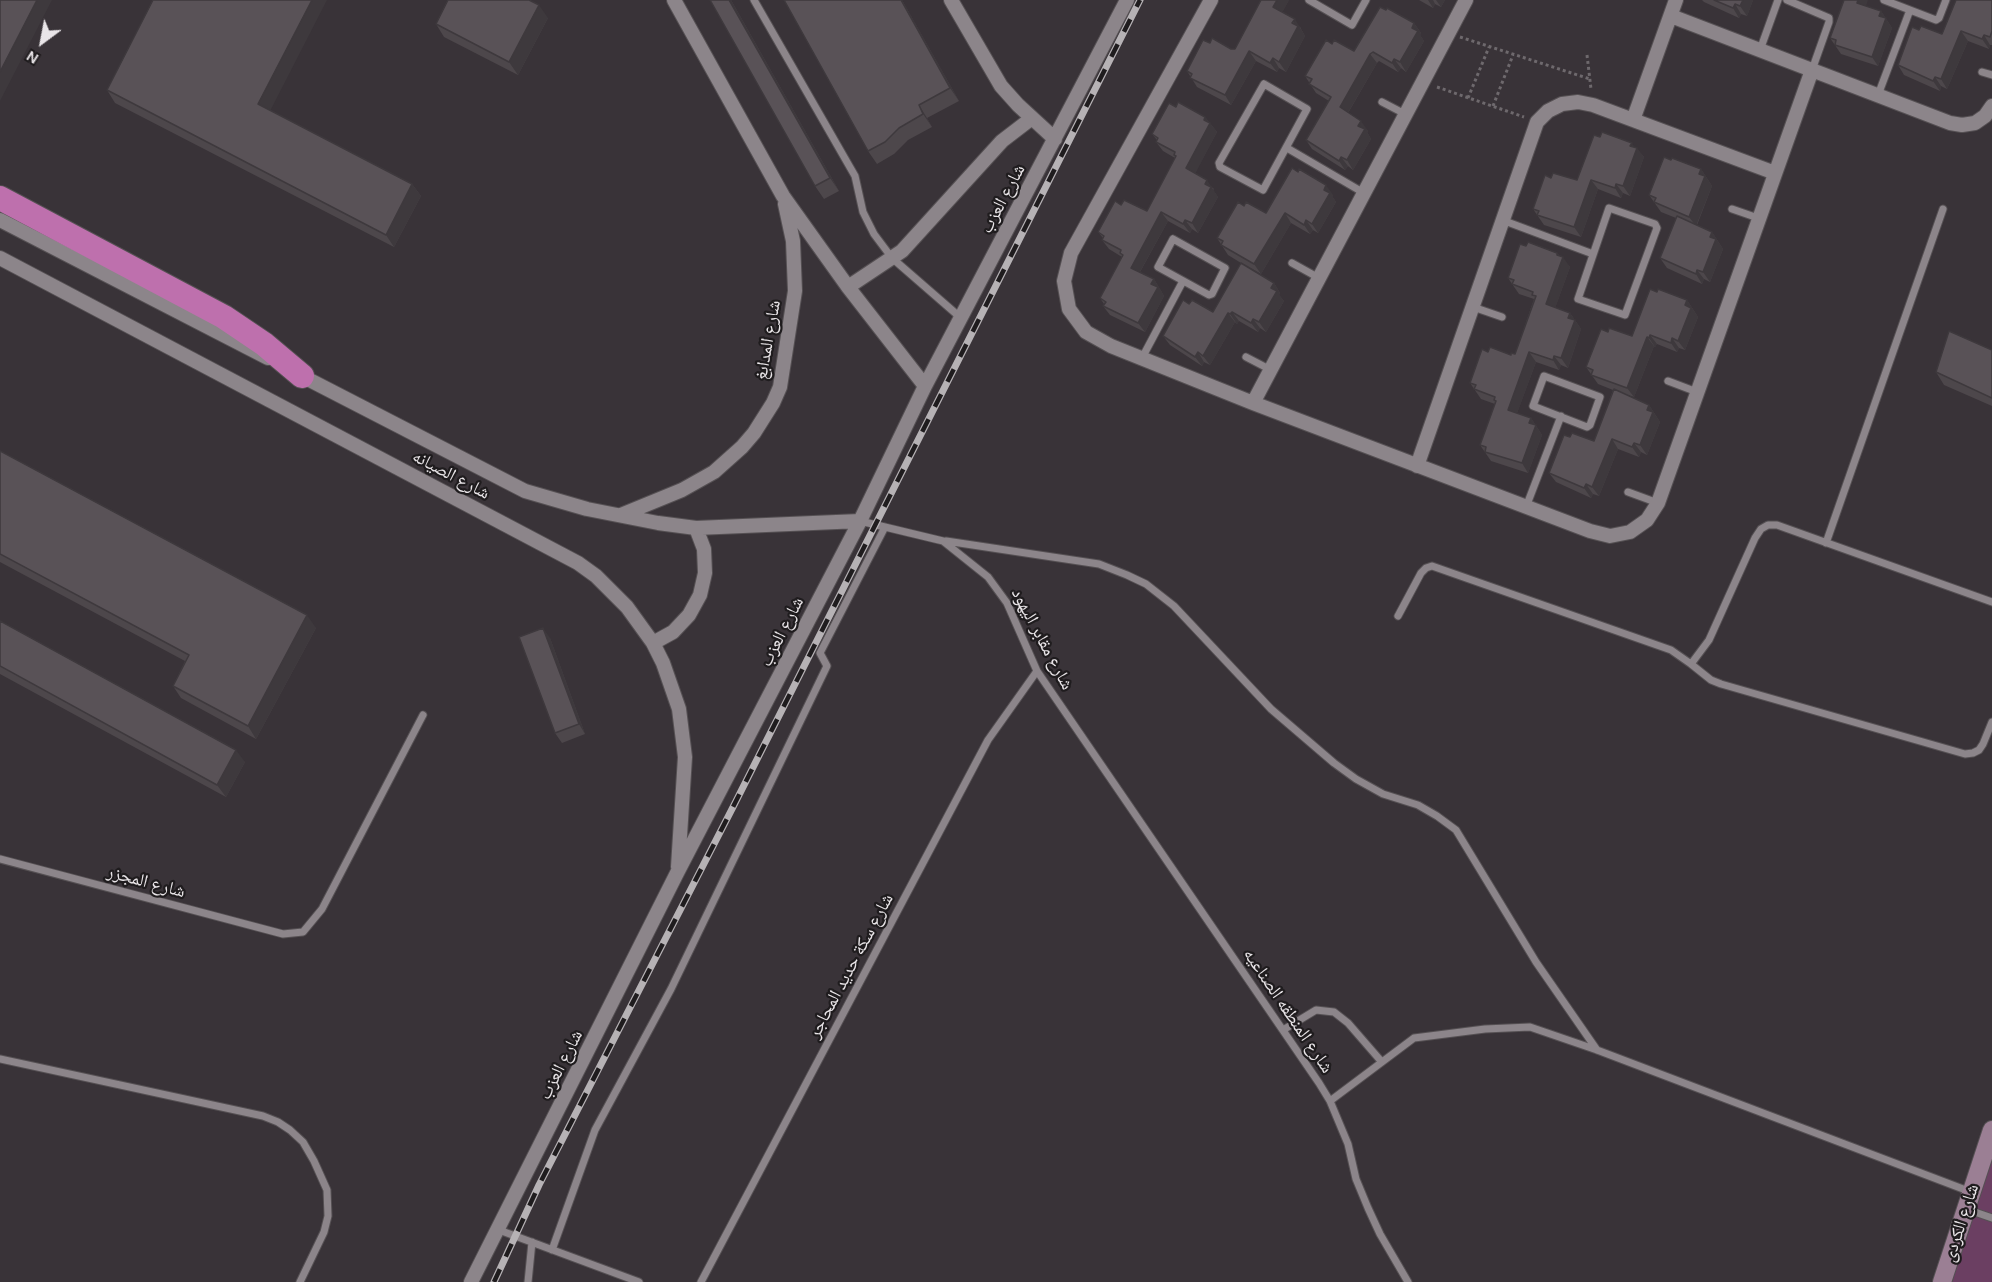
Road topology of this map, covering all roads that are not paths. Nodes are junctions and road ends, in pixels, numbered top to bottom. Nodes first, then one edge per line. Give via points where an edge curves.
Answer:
1 (674, 0) edge
2 (754, 0) edge
3 (951, 0) edge
4 (1127, 0) edge
5 (1211, 0) edge
6 (1309, 0) edge
7 (1366, 0) edge
8 (1466, 0) edge
9 (1676, 0) edge
10 (1778, 0) edge
11 (1787, 0) edge
12 (1884, 0) edge
13 (1946, 0) edge
14 (1801, 2) edge
15 (1910, 10) junction
16 (1671, 16) junction
17 (1760, 50) junction
18 (1812, 70) junction
19 (1982, 72) dead end
20 (1992, 75) edge
21 (1878, 95) junction
22 (1382, 102) dead end
23 (1992, 106) edge
24 (1405, 114) junction
25 (1032, 118) junction
26 (1633, 120) junction
27 (1055, 139) junction
28 (1287, 148) junction
29 (1775, 173) junction
30 (1364, 193) junction
31 (783, 196) junction
32 (0, 198) edge
33 (1732, 209) dead end
34 (1942, 209) dead end
35 (1758, 218) junction
36 (0, 220) edge
37 (1502, 220) junction
38 (1593, 254) junction
39 (0, 258) edge
40 (892, 258) junction
41 (1292, 263) dead end
42 (1319, 278) junction
43 (1183, 281) junction
44 (848, 287) junction
45 (1472, 307) junction
46 (1502, 317) dead end
47 (961, 318) junction
48 (1246, 357) dead end
49 (1142, 358) junction
50 (1270, 370) junction
51 (302, 376) junction
52 (1668, 381) dead end
53 (925, 386) junction
54 (1697, 392) junction
55 (1253, 403) junction
56 (1561, 417) junction
57 (1417, 466) junction
58 (1628, 492) dead end
59 (1658, 503) junction
60 (1526, 507) junction
61 (619, 516) junction
62 (860, 521) junction
63 (885, 527) junction
64 (696, 528) junction
65 (943, 541) junction
66 (1826, 543) junction
67 (1992, 602) edge
68 (1398, 616) dead end
69 (653, 643) junction
70 (1691, 664) junction
71 (1037, 671) junction
72 (423, 715) dead end
73 (1992, 722) edge
74 (1108, 776) joint
75 (0, 859) edge
76 (678, 873) junction
77 (1283, 1030) junction
78 (1597, 1050) junction
79 (0, 1059) edge
80 (1381, 1061) junction
81 (1330, 1101) junction
82 (1992, 1130) edge
83 (1969, 1201) junction
84 (1992, 1218) edge
85 (499, 1230) junction
86 (532, 1242) junction
87 (552, 1250) junction
88 (300, 1282) edge
89 (471, 1282) edge
90 (528, 1282) edge
91 (639, 1282) edge
92 (701, 1282) edge
93 (1408, 1282) edge
94 (1942, 1282) edge

1 - 31 street, شارع المدابغ
2 - 40 lane via 849,166 863,212
3 - 25 street via 1001,86
4 - 27 street, شارع العزب
5 - 49 street via 1071,253 1064,281 1069,309 1086,332
6 - 7 lane via 1352,25
8 - 24 street
9 - 16 street
10 - 17 lane
11 - 14 lane
12 - 15 lane
13 - 15 lane via 1938,20
14 - 18 lane via 1829,18
15 - 21 lane
16 - 17 street
16 - 26 street
17 - 18 street
18 - 21 street
18 - 29 street
19 - 20 lane
21 - 23 street via 1962,125 1980,120
22 - 24 lane
24 - 30 street
25 - 27 street
25 - 40 street via 1002,141
26 - 29 street
26 - 37 street via 1578,102 1548,111 1537,122
27 - 47 street, شارع العزب
28 - 28 lane via 1263,190 1219,166 1264,84 1307,109
28 - 30 lane
29 - 35 street
30 - 42 street
31 - 44 street, شارع المدابغ
31 - 61 street, شارع المدابغ via 793,241 795,291 780,387 773,403 742,447 714,472
32 - 51 highway via 217,313 264,344
33 - 35 lane
34 - 66 lane
35 - 54 street
36 - 51 street, شارع الصيانه
37 - 38 lane
37 - 45 street
38 - 38 lane via 1609,208 1657,226 1625,315 1578,299
39 - 69 street, شارع الصيانه via 578,563 627,607
40 - 44 street
40 - 47 lane
41 - 42 lane
42 - 50 street
43 - 43 lane via 1158,267 1173,239 1226,268 1211,295
43 - 49 lane
44 - 53 street, شارع المدابغ
45 - 46 lane
45 - 57 street
47 - 53 street, شارع العزب
48 - 50 lane
49 - 55 street
50 - 55 street
51 - 61 street, شارع الصيانه via 525,491
52 - 54 lane
53 - 62 street, شارع العزب
54 - 59 street
55 - 57 street
56 - 56 lane via 1533,406 1544,376 1600,398 1589,426
56 - 60 lane
57 - 60 street
58 - 59 lane
59 - 60 street via 1647,520 1630,532 1610,536
61 - 64 street, شارع الصيانه
62 - 63 lane, شارع مقابر اليهود
62 - 64 street, شارع الصيانه
62 - 76 street, شارع العزب
63 - 65 lane, شارع مقابر اليهود
63 - 87 lane via 820,654 827,666 671,989 595,1130
64 - 69 street via 705,561 700,595 681,624
65 - 71 lane, شارع مقابر اليهود via 988,577 1007,603
65 - 78 lane via 1099,564 1146,584 1174,606 1271,709 1334,763 1383,794 1428,810 1456,830 1536,962
66 - 67 lane
66 - 70 lane via 1777,525 1761,529 1709,640
68 - 70 lane via 1421,573 1432,566 1671,650
69 - 76 street, شارع الصيانه via 672,685 683,732
70 - 73 lane via 1720,684 1965,753 1978,750
71 - 74 lane, شارع مقابر اليهود
71 - 92 lane, شارع سكة حديد المحاجر via 988,740
72 - 75 lane, شارع المجزر via 322,909 303,932 283,934
74 - 77 lane, شارع المنطقه الصناعيه
76 - 85 street, شارع العزب
77 - 80 lane via 1316,1010 1334,1012
77 - 81 lane, شارع المنطقه الصناعيه
78 - 80 lane via 1530,1027 1485,1029 1414,1038
78 - 83 lane
79 - 88 lane via 263,1116 290,1130 303,1142 327,1190 324,1232
80 - 81 lane
81 - 93 lane, شارع المنطقه الصناعيه via 1368,1208
82 - 83 street, شارع الكردى
83 - 84 lane
83 - 94 street, شارع الكردى
85 - 86 lane
85 - 89 street, شارع العزب
86 - 87 lane
86 - 90 lane
87 - 91 lane

